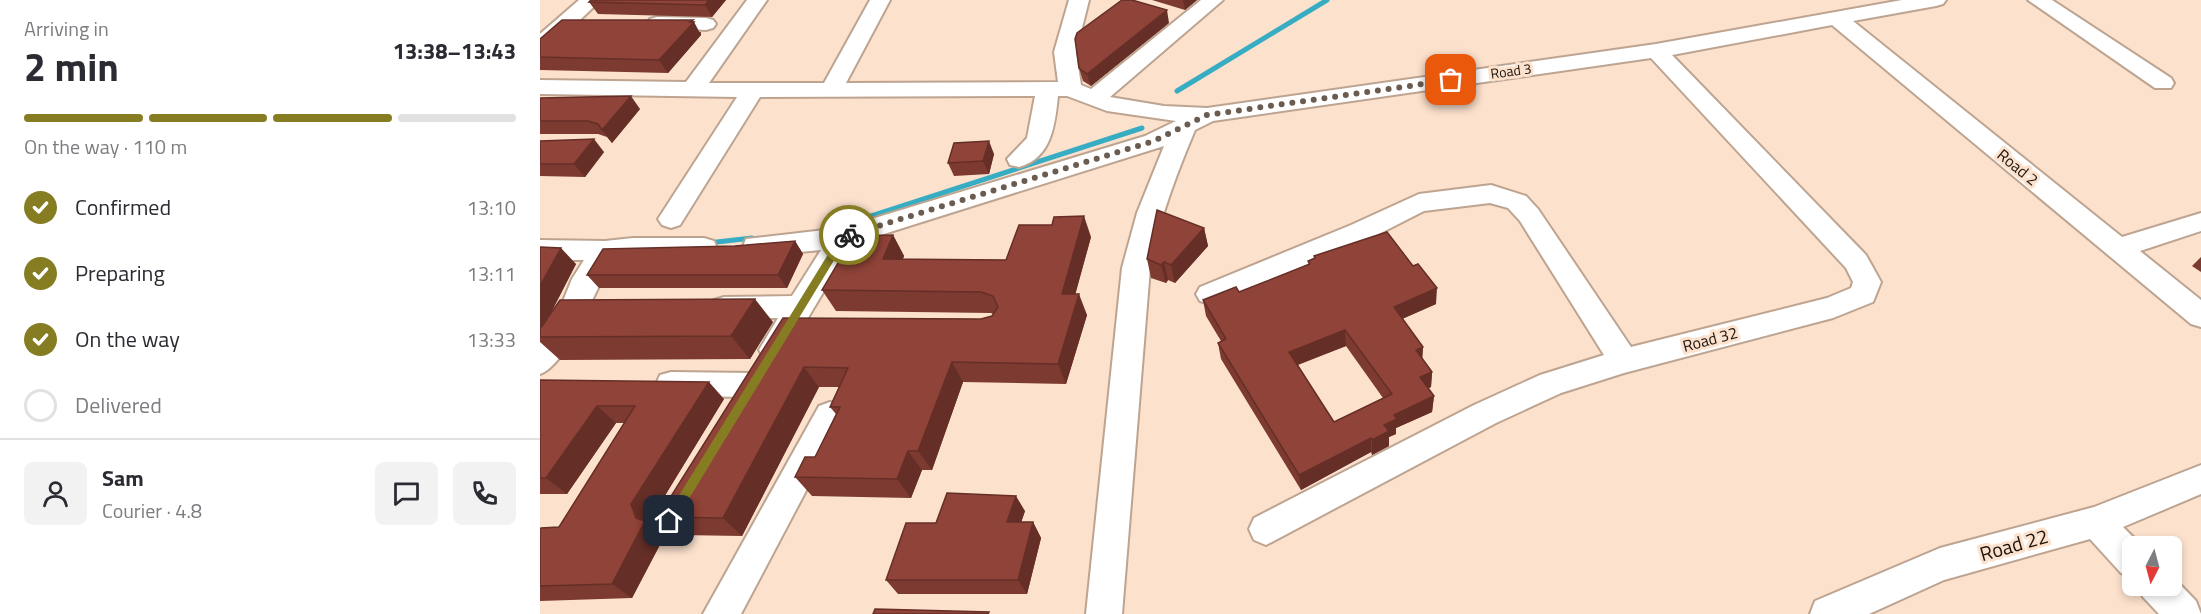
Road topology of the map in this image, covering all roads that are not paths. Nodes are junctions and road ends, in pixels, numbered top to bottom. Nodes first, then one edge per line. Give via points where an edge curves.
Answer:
1 (591, 0) edge
2 (757, 0) edge
3 (880, 0) edge
4 (1079, 0) edge
5 (1213, 0) edge
6 (1936, 0) edge
7 (2038, 0) edge
8 (1167, 13) edge
9 (1844, 15) junction
10 (1189, 20) junction
11 (567, 22) junction
12 (602, 23) edge
13 (637, 23) edge
14 (706, 24) dead end
15 (540, 45) edge
16 (1656, 51) junction
17 (2163, 83) dead end
18 (540, 87) edge
19 (693, 89) junction
20 (1059, 89) junction
21 (753, 90) junction
22 (831, 90) junction
23 (1095, 98) junction
24 (1196, 120) junction
25 (1018, 159) dead end
26 (671, 219) dead end
27 (2201, 222) edge
28 (843, 237) junction
29 (2126, 245) junction
30 (540, 250) edge
31 (605, 251) junction
32 (1210, 294) dead end
33 (2201, 296) edge
34 (693, 308) edge
35 (795, 316) junction
36 (2201, 316) edge
37 (825, 325) edge
38 (1624, 361) junction
39 (540, 362) edge
40 (646, 384) edge
41 (753, 385) junction
42 (735, 414) edge
43 (830, 415) edge
44 (2201, 479) edge
45 (2096, 522) junction
46 (1266, 529) dead end
47 (2122, 549) edge
48 (2166, 596) edge
49 (721, 614) edge
50 (1104, 614) edge
51 (1828, 614) edge
52 (2183, 614) edge

1 - 11 street
2 - 19 street
3 - 22 street
4 - 20 street
5 - 10 street
6 - 9 street, Road 3
7 - 17 street
8 - 10 street
9 - 16 street, Road 3
9 - 29 street, Road 2
10 - 23 street
11 - 12 street
11 - 15 street
13 - 14 street
16 - 24 street, Road 3
16 - 38 street, Road 32 via 1856,262 1867,282 1863,295 1833,307
18 - 19 street, Road 3
19 - 21 street, Road 3
20 - 22 street, Road 3
20 - 23 street, Road 3
20 - 25 street via 1033,151
21 - 22 street, Road 3
21 - 26 street
23 - 24 street, Road 3 via 1107,104
24 - 28 street via 1154,141
24 - 50 street via 1152,201 1136,268
27 - 29 street
28 - 31 street via 807,243
28 - 35 street
29 - 33 street, Road 2
29 - 36 street, Road 2
30 - 31 street
31 - 39 street via 586,279 586,310
32 - 38 street via 1360,232 1419,202 1491,194 1517,202 1529,215
34 - 35 street
35 - 37 street
35 - 41 street
38 - 46 street, Road 32 via 1551,384 1485,414
40 - 41 street
41 - 42 street
43 - 49 street
44 - 45 street, Road 22
45 - 47 street
45 - 51 street, Road 22 via 1940,565
48 - 52 street

